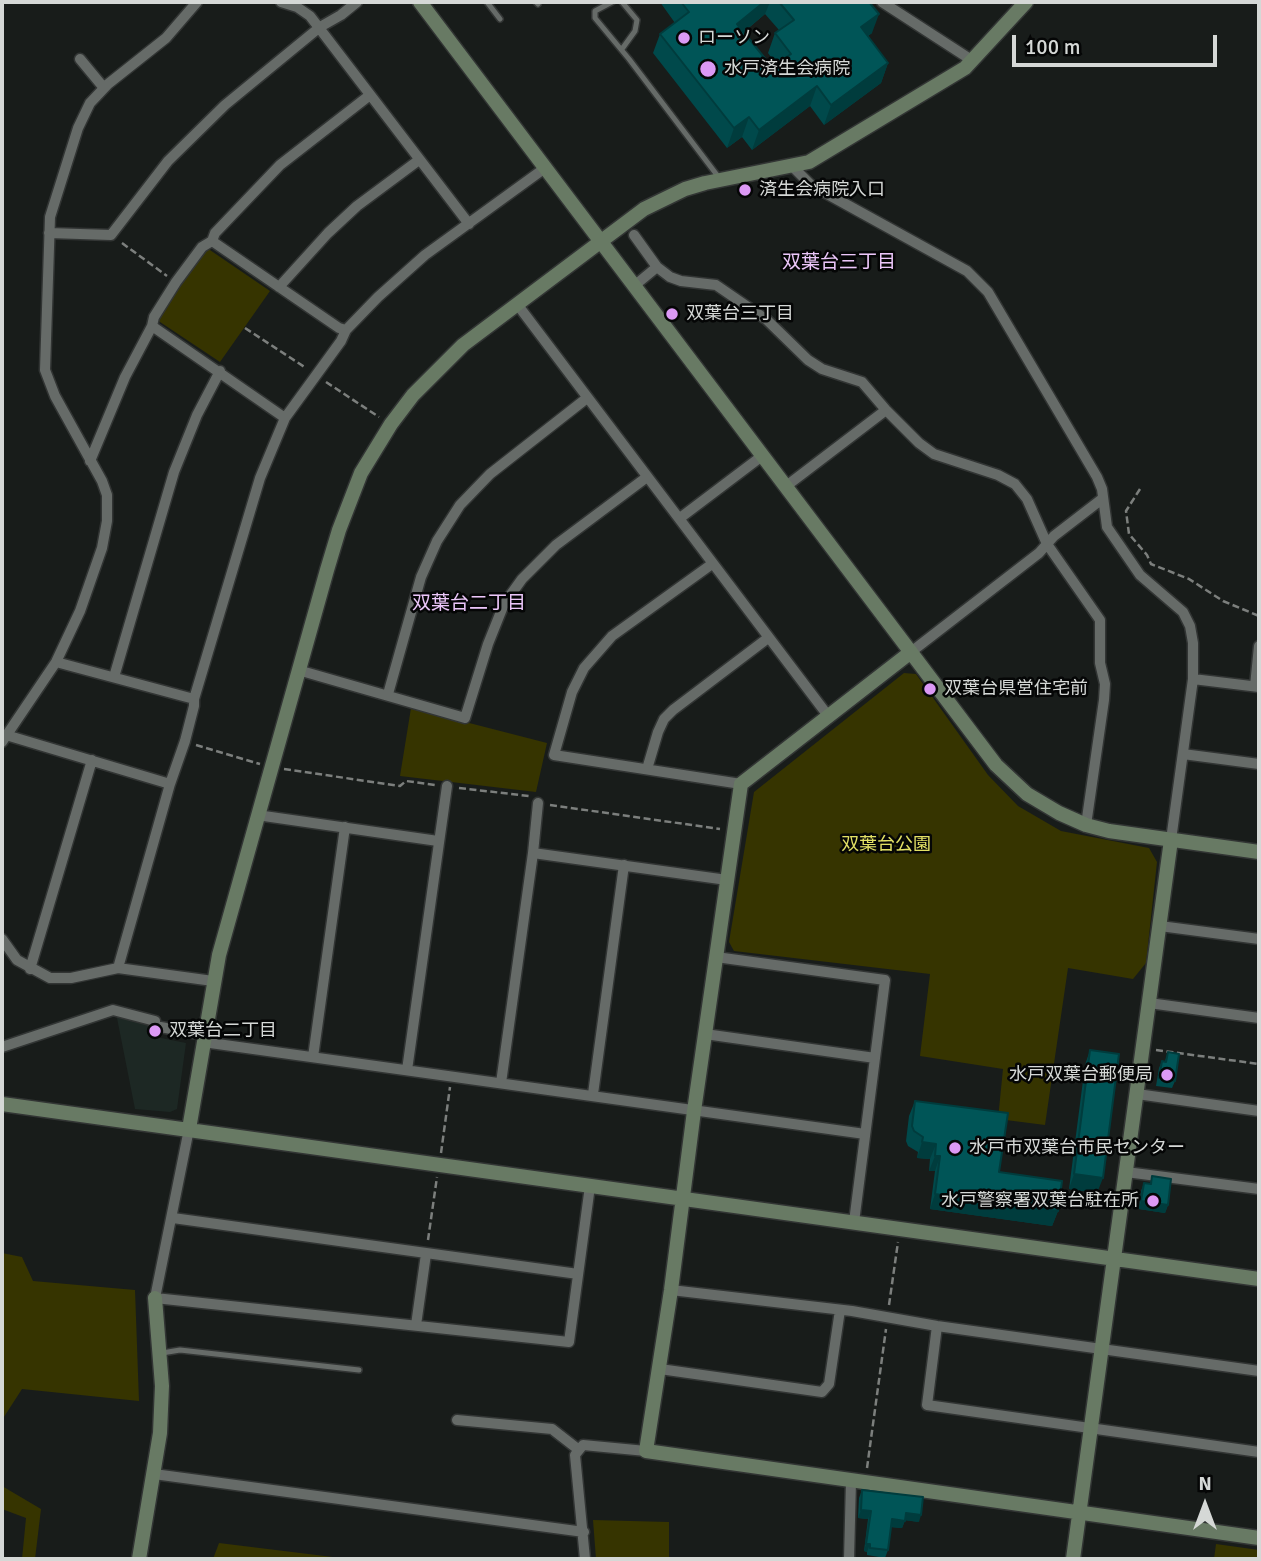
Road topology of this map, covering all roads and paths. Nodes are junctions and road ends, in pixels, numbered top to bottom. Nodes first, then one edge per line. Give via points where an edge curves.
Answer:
1 (197, 2) edge
2 (281, 2) edge
3 (357, 2) edge
4 (420, 2) edge
5 (488, 2) edge
6 (612, 2) edge
7 (622, 2) edge
8 (882, 2) edge
9 (1026, 2) edge
10 (500, 19) dead end
11 (320, 27) junction
12 (622, 49) junction
13 (80, 59) dead end
14 (972, 61) junction
15 (104, 88) junction
16 (370, 95) junction
17 (419, 160) junction
18 (545, 167) junction
19 (793, 167) junction
20 (720, 179) junction
21 (469, 224) junction
22 (48, 233) junction
23 (634, 235) dead end
24 (117, 240) dead end
25 (600, 240) junction
26 (212, 241) junction
27 (657, 267) junction
28 (176, 282) junction
29 (634, 286) junction
30 (279, 287) junction
31 (517, 304) junction
32 (152, 326) junction
33 (346, 330) junction
34 (220, 371) junction
35 (587, 398) junction
36 (886, 410) junction
37 (285, 418) junction
38 (762, 456) junction
39 (90, 461) junction
40 (647, 477) junction
41 (785, 487) junction
42 (1140, 489) dead end
43 (1102, 499) junction
44 (680, 518) junction
45 (1046, 544) junction
46 (712, 564) junction
47 (1259, 616) edge
48 (768, 638) junction
49 (1259, 646) edge
50 (911, 652) junction
51 (56, 662) junction
52 (298, 670) junction
53 (114, 677) junction
54 (1193, 679) junction
55 (1257, 687) edge
56 (388, 694) junction
57 (194, 699) junction
58 (828, 717) junction
59 (4, 739) edge
60 (1183, 754) junction
61 (92, 760) junction
62 (1259, 764) edge
63 (647, 769) junction
64 (170, 783) junction
65 (741, 783) junction
66 (447, 786) dead end
67 (538, 803) dead end
68 (257, 815) junction
69 (1086, 825) junction
70 (345, 827) junction
71 (1171, 840) junction
72 (438, 841) junction
73 (1259, 852) edge
74 (533, 853) junction
75 (624, 865) junction
76 (727, 880) junction
77 (1160, 926) junction
78 (2, 939) edge
79 (1259, 939) edge
80 (716, 957) junction
81 (118, 968) junction
82 (30, 969) junction
83 (213, 981) junction
84 (1149, 1003) junction
85 (1259, 1017) edge
86 (705, 1034) junction
87 (204, 1038) junction
88 (2, 1047) edge
89 (1159, 1050) dead end
90 (313, 1057) junction
91 (875, 1058) junction
92 (1259, 1064) edge
93 (407, 1070) junction
94 (451, 1078) junction
95 (501, 1083) junction
96 (593, 1094) junction
97 (1137, 1094) junction
98 (2, 1104) edge
99 (694, 1111) junction
100 (1259, 1111) edge
101 (189, 1129) junction
102 (865, 1134) junction
103 (441, 1148) dead end
104 (1126, 1172) junction
105 (437, 1181) dead end
106 (590, 1186) junction
107 (1259, 1189) edge
108 (683, 1198) junction
109 (173, 1218) junction
110 (854, 1222) junction
111 (898, 1244) dead end
112 (427, 1250) junction
113 (1113, 1259) junction
114 (578, 1274) junction
115 (1259, 1279) edge
116 (671, 1290) junction
117 (155, 1298) junction
118 (840, 1310) junction
119 (888, 1317) junction
120 (416, 1325) junction
121 (937, 1326) junction
122 (1101, 1348) junction
123 (159, 1354) junction
124 (660, 1369) junction
125 (359, 1370) dead end
126 (1259, 1371) edge
127 (457, 1419) dead end
128 (1090, 1429) junction
129 (579, 1450) junction
130 (646, 1451) junction
131 (1259, 1452) edge
132 (154, 1474) junction
133 (866, 1475) dead end
134 (852, 1481) junction
135 (1079, 1513) junction
136 (584, 1532) junction
137 (1259, 1538) edge
138 (139, 1559) edge
139 (585, 1559) edge
140 (849, 1559) edge
141 (1073, 1559) edge

1 - 15 street via 166,38
2 - 11 street via 297,7
3 - 11 street
4 - 18 street
5 - 10 lane
6 - 12 lane via 595,11 595,18
7 - 12 lane via 637,20
8 - 14 street
9 - 14 street
11 - 16 street
11 - 22 street via 225,105 178,151 111,235
12 - 20 lane
13 - 15 street
14 - 19 street via 829,151
15 - 22 street via 90,103 78,128
16 - 17 street
16 - 26 street via 280,165
17 - 21 street
17 - 30 street via 357,206 300,260
18 - 21 street
18 - 25 street
19 - 20 street
19 - 43 street via 810,186 967,271 988,292 1097,477
20 - 25 street via 653,203
21 - 33 street via 425,256
22 - 39 street via 45,370
23 - 27 street
24 - 28 path
25 - 29 street
25 - 31 street
26 - 28 street via 202,247
26 - 30 street
27 - 29 street
27 - 36 street via 681,281 716,285 767,320 808,360 862,382
28 - 32 street
29 - 38 street
30 - 33 street
31 - 35 street
31 - 52 street via 441,365 377,445 339,530
32 - 34 street
32 - 39 street
33 - 37 street
34 - 37 street
34 - 53 street via 174,472
35 - 40 street
35 - 56 street via 490,474 460,505 421,577
36 - 41 street
36 - 45 street via 934,454 1015,484 1027,499
37 - 57 street via 260,478
38 - 41 street
38 - 44 street
39 - 51 street via 107,495 107,521 80,611
40 - 44 street
40 - 56 street via 556,545 503,604 465,718
41 - 50 street
42 - 47 path via 1126,511 1129,534 1151,564
43 - 45 street
43 - 54 street via 1107,527 1140,575 1183,612 1193,643
44 - 46 street
45 - 50 street
45 - 69 street via 1100,620 1104,700
46 - 48 street
46 - 63 street via 612,636 584,668 564,716 554,755
48 - 58 street
48 - 63 street via 664,719
49 - 55 street
50 - 58 street
50 - 69 street via 996,765 1027,794
51 - 53 street
51 - 59 street
52 - 56 street
52 - 68 street
53 - 57 street
54 - 55 street
54 - 60 street
57 - 64 street
58 - 65 street
59 - 61 street
60 - 62 street
60 - 71 street
61 - 64 street
61 - 82 street
63 - 65 street
64 - 81 street
65 - 76 street
66 - 72 street
67 - 74 street
68 - 70 street
68 - 83 street
69 - 71 street
70 - 72 street
70 - 90 street
71 - 73 street
71 - 77 street
72 - 93 street
74 - 75 street
74 - 95 street
75 - 76 street
75 - 96 street
76 - 80 street
77 - 79 street
77 - 84 street
78 - 82 street
80 - 86 street
80 - 91 street via 886,980
81 - 82 street via 71,978 50,978
81 - 83 street
83 - 87 street
84 - 85 street
84 - 97 street
86 - 91 street
86 - 99 street
87 - 88 street via 113,1010
87 - 90 street
87 - 101 street
89 - 92 path
90 - 93 street
91 - 102 street
93 - 94 street
94 - 95 street
94 - 103 path
95 - 96 street
96 - 99 street
97 - 100 street
97 - 104 street
98 - 101 street
99 - 102 street
99 - 108 street
101 - 106 street
101 - 109 street
102 - 110 street
104 - 107 street
104 - 113 street
105 - 112 path
106 - 108 street
106 - 114 street
108 - 110 street
108 - 116 street
109 - 112 street
109 - 117 street
110 - 113 street
111 - 119 path
112 - 114 street
112 - 120 street
113 - 115 street
113 - 122 street
114 - 120 street via 569,1342
116 - 118 street
116 - 124 street
117 - 120 street
117 - 123 street
118 - 119 street
118 - 124 street via 830,1384 822,1392
119 - 121 street
119 - 133 path
121 - 122 street
121 - 128 street via 927,1405
122 - 126 street
122 - 128 street
123 - 125 lane via 180,1350
123 - 132 street via 162,1386
124 - 130 street
127 - 129 street via 552,1429
128 - 131 street
128 - 135 street
129 - 130 street via 583,1445
129 - 136 street via 575,1455
130 - 134 street
132 - 136 street
132 - 138 street
134 - 135 street
134 - 140 street
135 - 137 street
135 - 141 street
136 - 139 street

